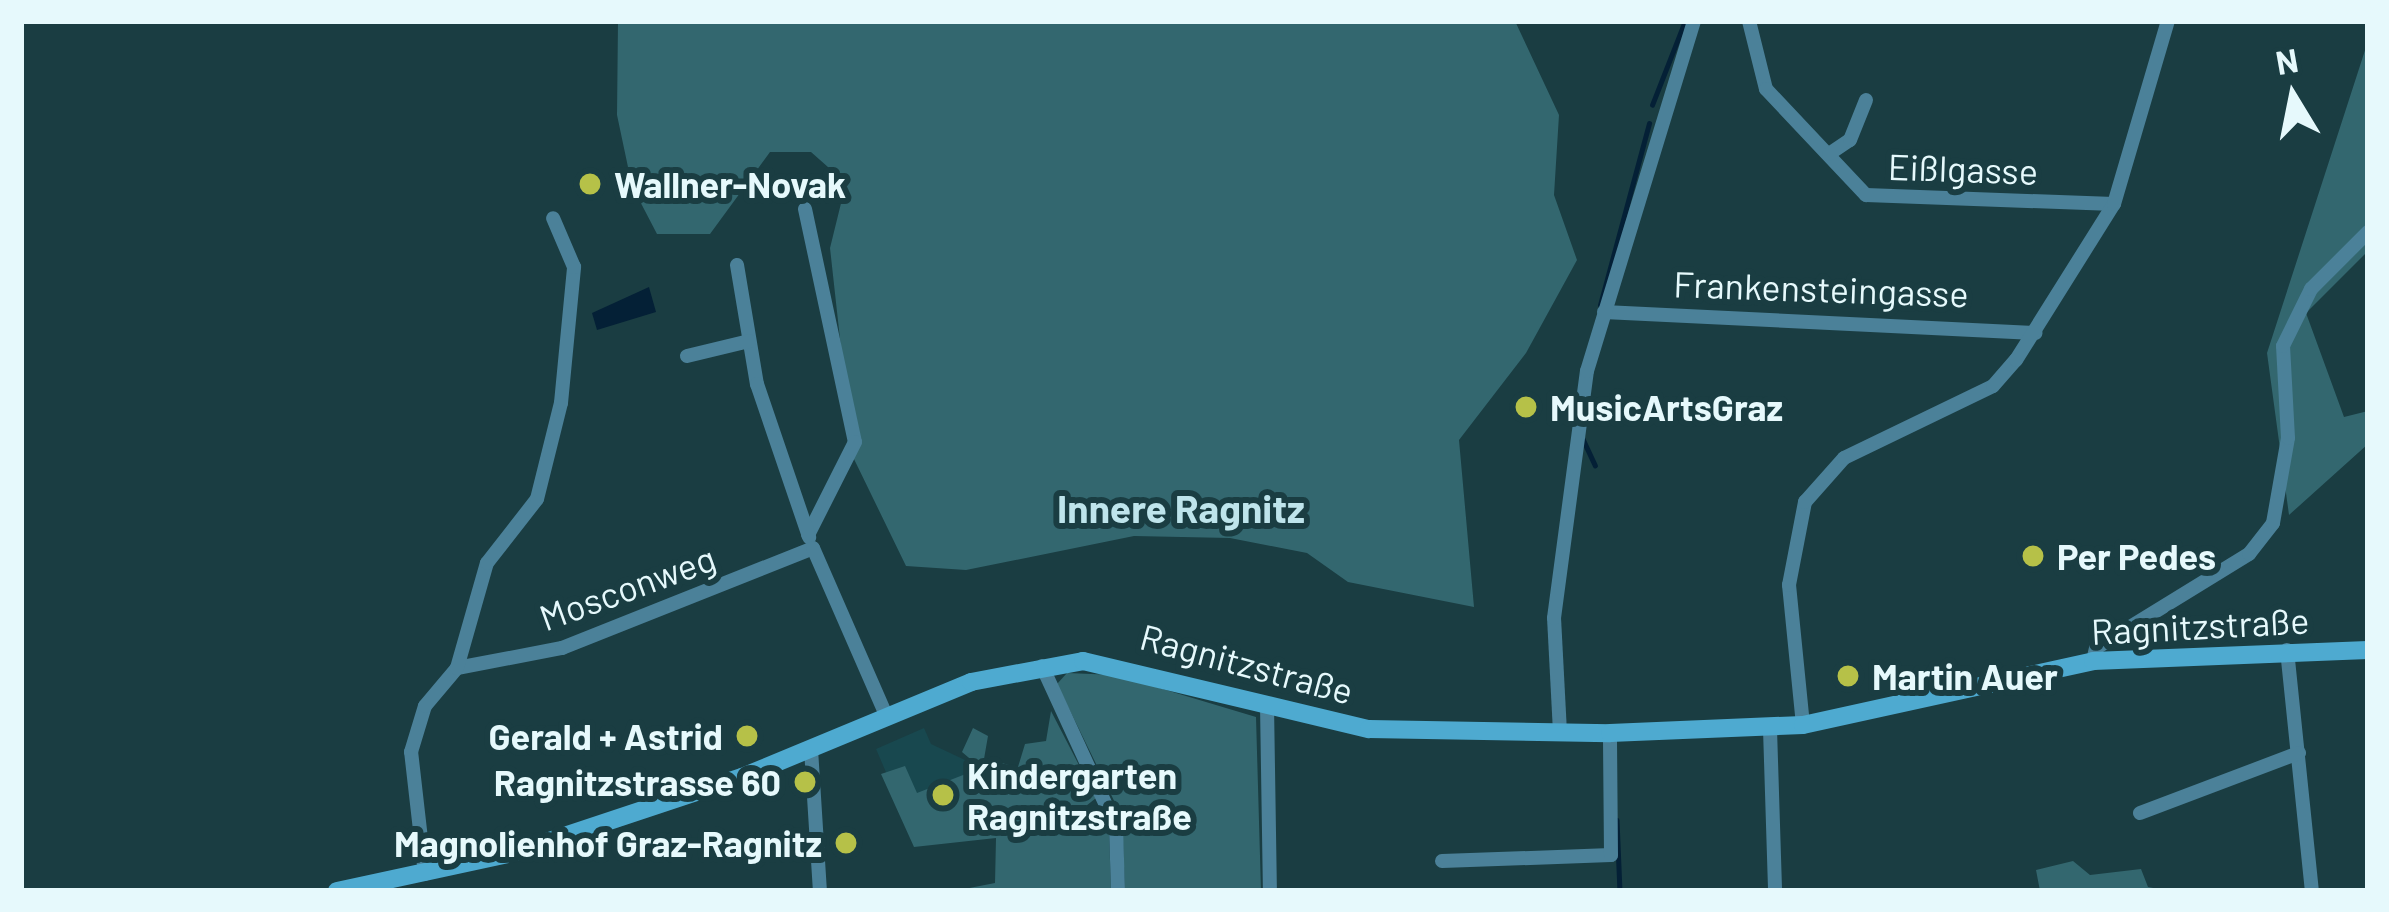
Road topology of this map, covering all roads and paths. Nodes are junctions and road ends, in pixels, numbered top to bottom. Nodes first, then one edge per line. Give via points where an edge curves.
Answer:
1 (1694, 21) edge
2 (1749, 21) edge
3 (2168, 21) edge
4 (1866, 100) dead end
5 (1829, 154) junction
6 (2114, 204) junction
7 (805, 208) dead end
8 (553, 218) dead end
9 (2368, 232) edge
10 (737, 265) dead end
11 (1604, 311) junction
12 (2035, 333) junction
13 (749, 340) junction
14 (687, 356) dead end
15 (810, 542) junction
16 (2287, 650) junction
17 (2368, 650) edge
18 (2093, 661) junction
19 (1042, 666) junction
20 (457, 668) junction
21 (1267, 705) junction
22 (886, 715) junction
23 (1803, 725) junction
24 (1769, 729) junction
25 (1560, 732) junction
26 (1610, 733) junction
27 (811, 749) junction
28 (2299, 753) junction
29 (2140, 813) dead end
30 (1442, 861) dead end
31 (425, 874) junction
32 (337, 891) edge
33 (820, 891) edge
34 (1118, 891) edge
35 (1270, 891) edge
36 (1775, 891) edge
37 (2312, 891) edge

1 - 11 street, Frankensteingasse
2 - 5 street, Eißlgasse via 1766,89 1799,136
3 - 6 street
4 - 5 street, Eißlgasse via 1850,140
5 - 6 street, Eißlgasse via 1866,195
6 - 12 street
7 - 15 street via 855,442
8 - 20 street via 574,267 561,403 537,499 487,563
9 - 18 street via 2288,331 2285,484 2273,523 2249,554 2096,648
10 - 13 street
11 - 12 street, Frankensteingasse
11 - 25 street, Frankensteingasse via 1556,603
12 - 23 street via 1993,386 1844,458 1805,502 1789,585
13 - 14 street
13 - 15 street
15 - 20 street, Mosconweg via 562,648
15 - 22 street
16 - 17 main road, Ragnitzstraße
16 - 18 main road, Ragnitzstraße
16 - 28 street
18 - 23 main road, Ragnitzstraße
19 - 21 main road, Ragnitzstraße via 1124,662
19 - 22 main road, Ragnitzstraße
19 - 34 street via 1116,827
20 - 31 street via 425,706 412,752
21 - 25 main road, Ragnitzstraße via 1390,731
21 - 35 street
22 - 27 main road, Ragnitzstraße
23 - 24 main road, Ragnitzstraße
24 - 26 main road, Ragnitzstraße
24 - 36 street
25 - 26 main road, Ragnitzstraße
26 - 30 street via 1611,855
27 - 31 main road, Ragnitzstraße
27 - 33 street
28 - 29 street
28 - 37 street
31 - 32 main road, Ragnitzstraße

